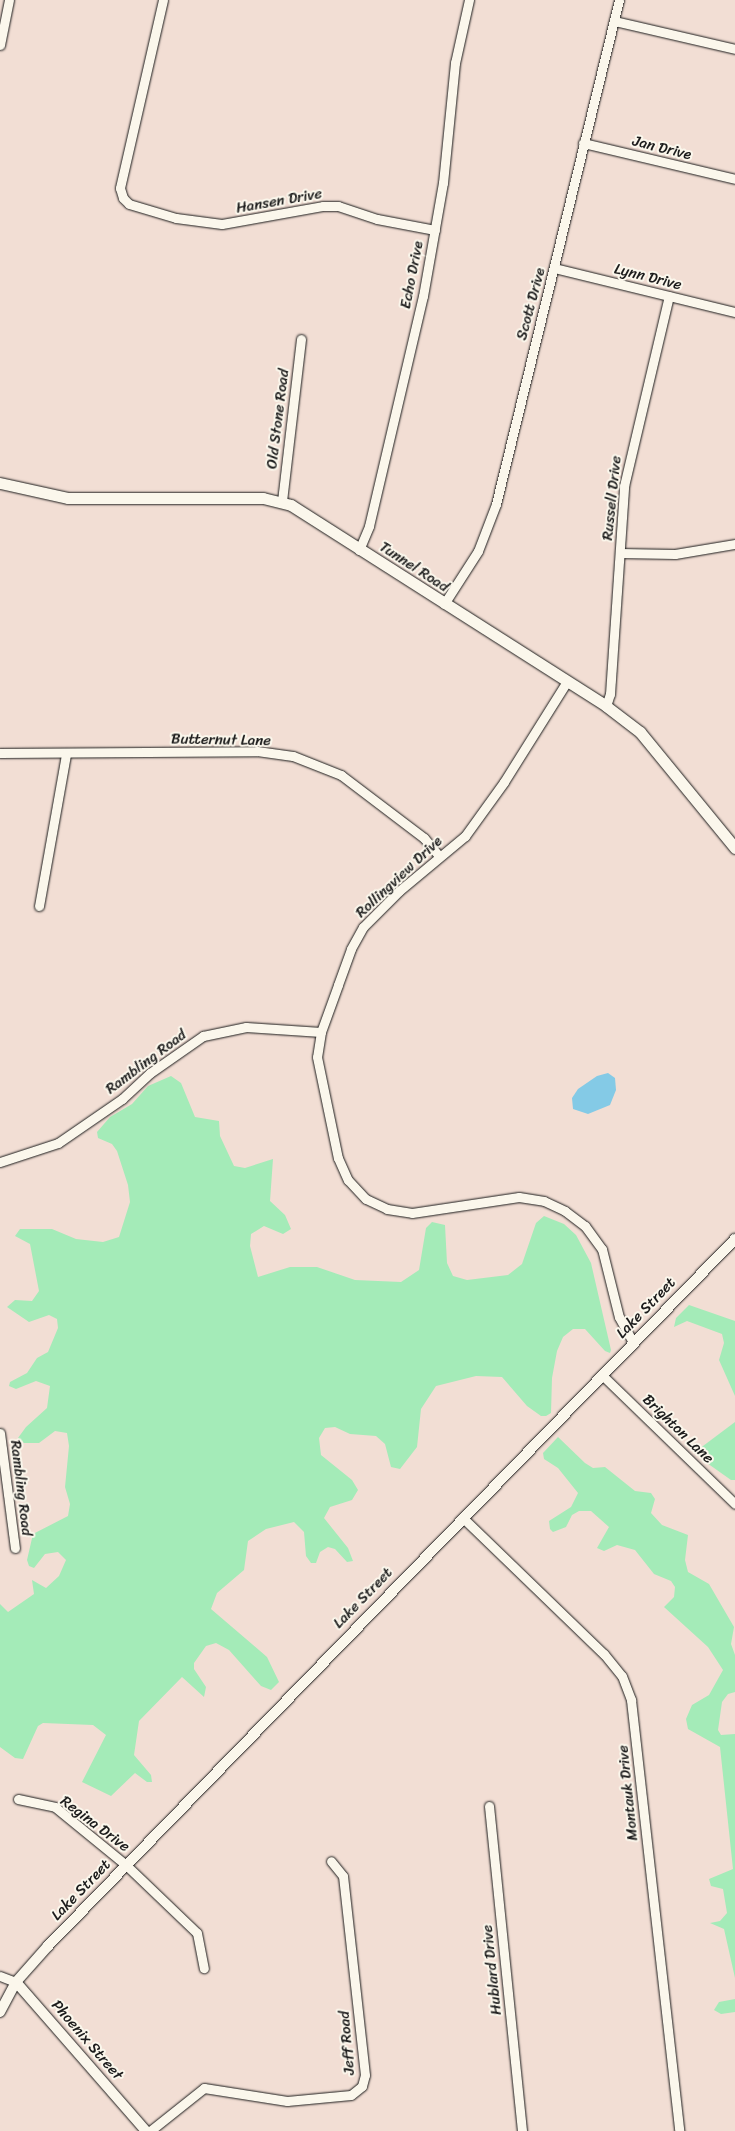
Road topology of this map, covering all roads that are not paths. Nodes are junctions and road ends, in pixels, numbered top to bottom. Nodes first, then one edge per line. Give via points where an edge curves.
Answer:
1 (9, 0) edge
2 (163, 0) edge
3 (469, 0) edge
4 (619, 0) edge
5 (614, 21) junction
6 (0, 45) edge
7 (735, 49) edge
8 (583, 143) junction
9 (735, 179) edge
10 (435, 230) junction
11 (554, 268) junction
12 (669, 296) junction
13 (735, 312) edge
14 (302, 339) dead end
15 (0, 483) edge
16 (282, 501) junction
17 (735, 544) edge
18 (359, 550) junction
19 (620, 553) junction
20 (444, 604) junction
21 (566, 683) junction
22 (606, 706) junction
23 (0, 753) edge
24 (66, 754) junction
25 (735, 848) edge
26 (439, 856) junction
27 (38, 906) dead end
28 (321, 1032) junction
29 (0, 1162) edge
30 (735, 1239) edge
31 (633, 1342) junction
32 (602, 1375) junction
33 (0, 1433) edge
34 (735, 1504) edge
35 (463, 1518) junction
36 (15, 1548) dead end
37 (18, 1799) dead end
38 (489, 1806) dead end
39 (331, 1861) dead end
40 (126, 1865) junction
41 (204, 1968) dead end
42 (0, 1976) edge
43 (16, 1982) junction
44 (0, 2012) edge
45 (146, 2131) edge
46 (150, 2131) edge
47 (522, 2131) edge
48 (679, 2131) edge

1 - 6 street
2 - 10 street, Hansen Drive via 120,188 122,198 129,204 176,218 222,224 338,206 377,219
3 - 10 street, Echo Drive via 455,63
4 - 5 street, Scott Drive
5 - 7 street
5 - 8 street, Scott Drive
8 - 9 street, Jan Drive
8 - 11 street, Scott Drive
10 - 18 street, Echo Drive via 399,404 369,526
11 - 12 street, Lynn Drive
11 - 20 street, Scott Drive via 488,531
12 - 13 street, Lynn Drive
12 - 19 street, Russell Drive via 629,458
14 - 16 street, Old Stone Road
15 - 16 main road, Tunnel Road via 68,498 263,498
16 - 18 main road, Tunnel Road
17 - 19 street via 675,554
18 - 20 main road, Tunnel Road
19 - 22 street, Russell Drive via 610,694
20 - 21 main road, Tunnel Road
21 - 22 main road, Tunnel Road
21 - 26 street, Rollingview Drive via 486,809 465,836
22 - 25 main road, Tunnel Road via 656,749
23 - 24 street, Butternut Lane
24 - 26 street, Butternut Lane via 257,751 293,756 341,775 424,838
24 - 27 street
26 - 28 street, Rollingview Drive via 363,927 350,949
28 - 29 street, Rambling Road via 246,1027 203,1036 150,1073 122,1099 58,1142
28 - 31 street, Rollingview Drive via 318,1058 338,1158 348,1180 366,1199 387,1209 412,1213 519,1197 544,1200 565,1210 585,1226 602,1249 619,1317
30 - 31 street, Lake Street
31 - 32 street, Lake Street
32 - 34 street, Brighton Lane
32 - 35 street, Lake Street
33 - 36 street, Rambling Road
35 - 40 street, Lake Street
35 - 48 street, Montauk Drive via 604,1654 622,1676 631,1700
37 - 40 street, Regina Drive via 55,1807
38 - 47 street, Hublard Drive
39 - 46 street, Jeff Road via 343,1876 365,2075 362,2086 351,2095 287,2101 204,2088
40 - 41 street, Regina Drive via 197,1933
40 - 43 street, Lake Street
42 - 43 street, Phoenix Street
43 - 44 street, Lake Street
43 - 45 street, Phoenix Street

